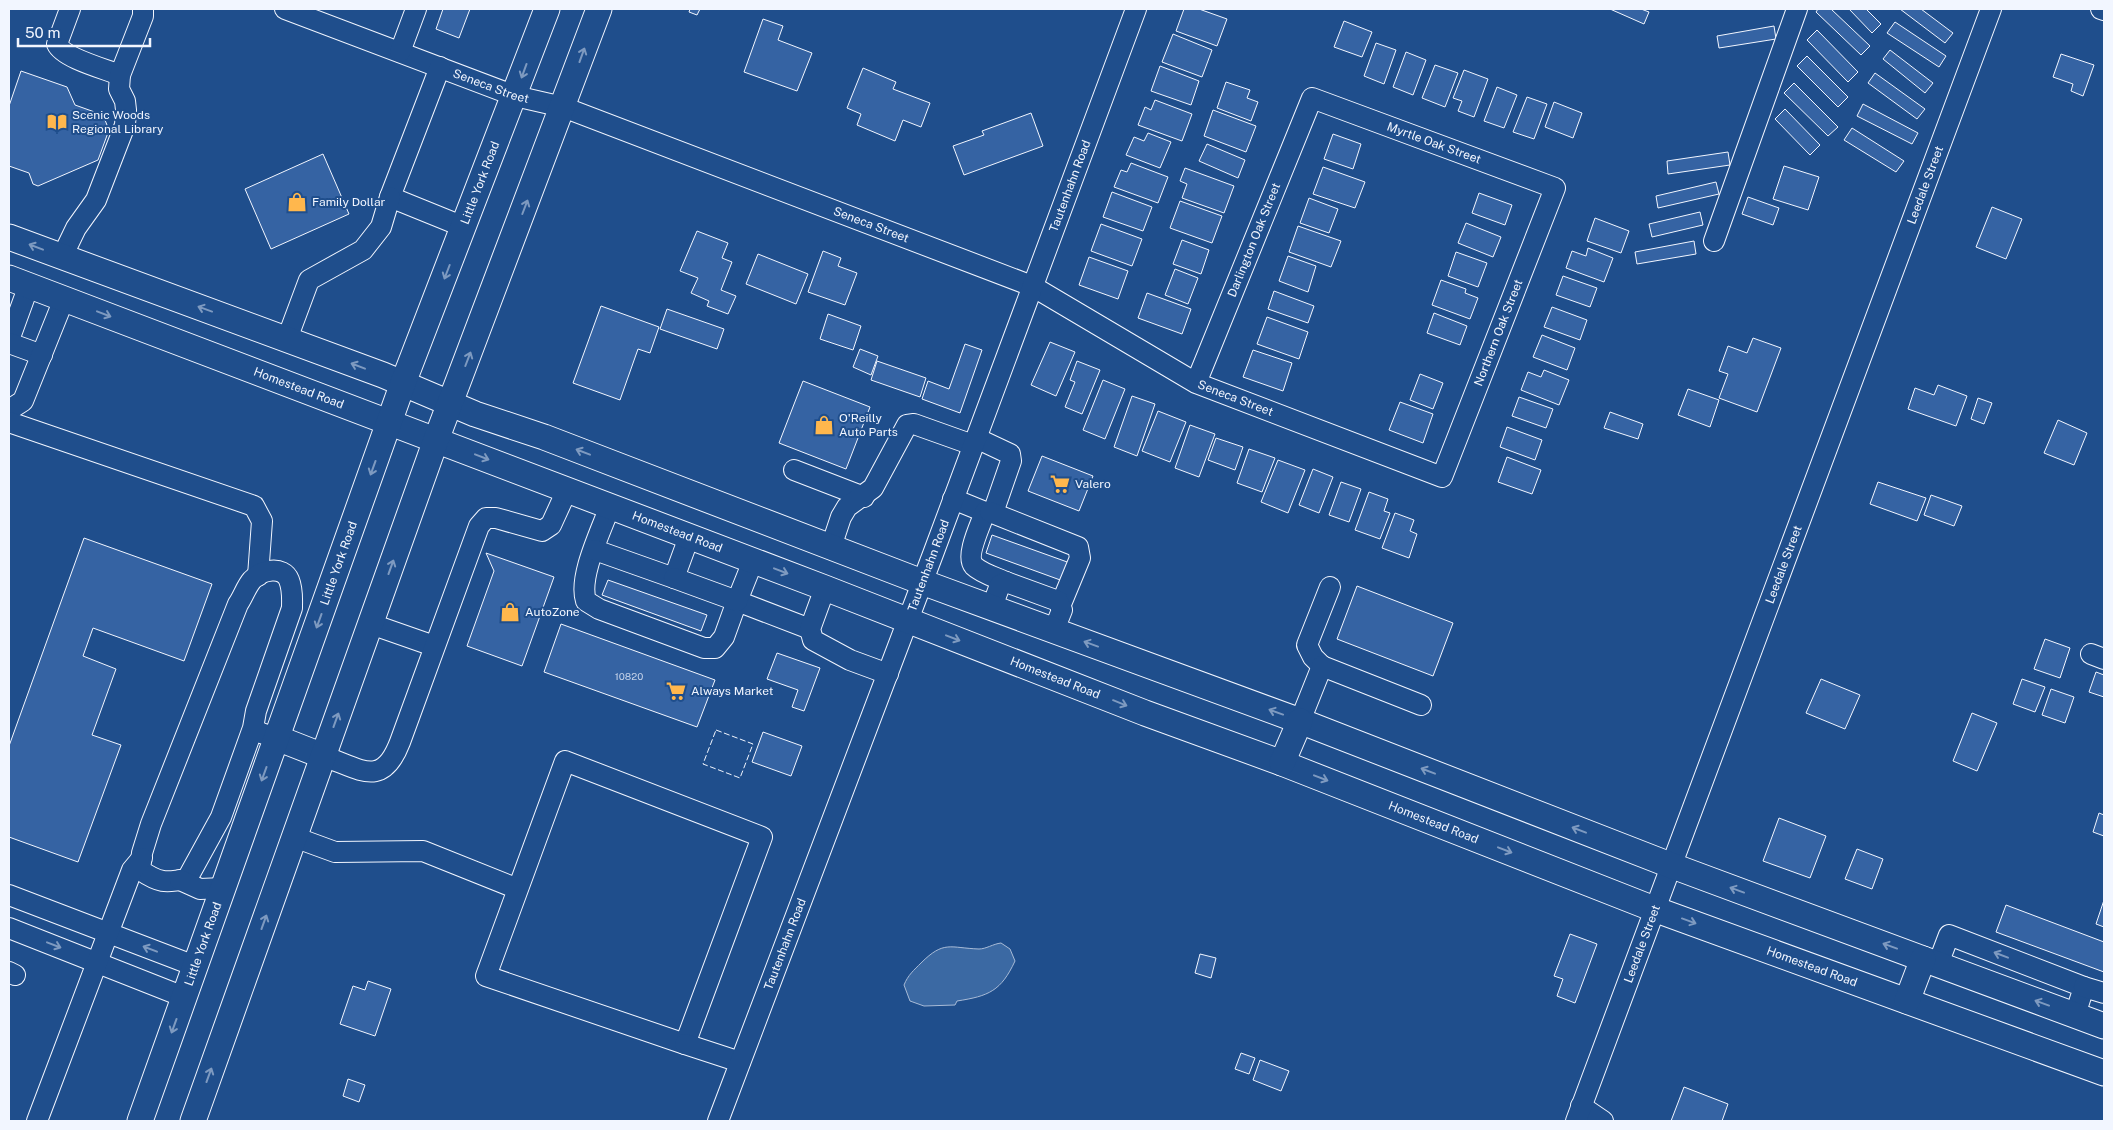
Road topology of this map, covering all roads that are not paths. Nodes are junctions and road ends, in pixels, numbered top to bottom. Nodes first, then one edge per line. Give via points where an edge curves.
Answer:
1 (70, 9) edge
2 (143, 9) edge
3 (284, 9) edge
4 (416, 9) edge
5 (547, 9) edge
6 (599, 9) edge
7 (1136, 9) edge
8 (1797, 9) edge
9 (1991, 9) edge
10 (2101, 9) edge
11 (2104, 10) edge
12 (400, 52) junction
13 (440, 67) junction
14 (120, 75) junction
15 (515, 96) junction
16 (1312, 98) joint
17 (563, 107) junction
18 (1555, 188) joint
19 (390, 197) junction
20 (464, 226) junction
21 (9, 237) edge
22 (1714, 241) dead end
23 (62, 257) junction
24 (1032, 286) junction
25 (37, 288) edge
26 (287, 339) junction
27 (9, 342) edge
28 (42, 355) junction
29 (403, 383) junction
30 (1196, 383) junction
31 (450, 404) junction
32 (9, 410) edge
33 (9, 422) edge
34 (390, 422) junction
35 (436, 440) junction
36 (975, 442) junction
37 (794, 470) dead end
38 (1442, 477) joint
39 (567, 490) junction
40 (864, 497) junction
41 (954, 499) junction
42 (610, 506) junction
43 (988, 512) junction
44 (689, 537) junction
45 (831, 547) junction
46 (595, 550) junction
47 (753, 561) junction
48 (258, 576) junction
49 (674, 578) junction
50 (922, 582) junction
51 (1006, 582) junction
52 (1330, 587) dead end
53 (824, 588) junction
54 (737, 602) junction
55 (1062, 604) junction
56 (992, 607) junction
57 (908, 620) junction
58 (371, 624) junction
59 (810, 629) junction
60 (1054, 630) junction
61 (434, 646) junction
62 (1322, 666) junction
63 (888, 674) junction
64 (1422, 705) dead end
65 (1300, 721) junction
66 (253, 728) junction
67 (277, 738) junction
68 (324, 756) junction
69 (1282, 763) junction
70 (294, 837) junction
71 (142, 858) junction
72 (1670, 865) junction
73 (180, 880) junction
74 (223, 888) junction
75 (518, 889) junction
76 (9, 895) edge
77 (1654, 909) junction
78 (9, 928) edge
79 (108, 933) junction
80 (1930, 961) junction
81 (97, 962) junction
82 (195, 966) junction
83 (2084, 987) junction
84 (2104, 993) edge
85 (184, 997) junction
86 (1907, 1001) junction
87 (2075, 1015) junction
88 (2104, 1026) edge
89 (685, 1044) junction
90 (740, 1062) junction
91 (2104, 1073) edge
92 (1579, 1114) edge
93 (37, 1121) edge
94 (140, 1121) edge
95 (193, 1121) edge
96 (718, 1121) edge
97 (1602, 1121) edge

1 - 14 street via 57,44 59,49
2 - 14 street
3 - 12 street, Seneca Street
4 - 12 street
5 -> 15 main road, Little York Road
17 -> 6 main road
7 - 24 street, Tautenhahn Road
8 - 22 street
9 - 72 street, Leedale Street
10 - 11 street
12 - 13 street, Seneca Street
13 - 15 street, Seneca Street
13 - 19 street
14 - 23 street via 125,125 96,200 76,228
15 - 17 street, Seneca Street
15 - 20 main road, Little York Road
16 - 18 street, Myrtle Oak Street
16 - 30 street, Darlington Oak Street
17 - 24 street, Seneca Street
31 -> 17 main road
18 - 38 street, Northern Oak Street
19 - 20 street
19 - 26 street via 381,227 363,250 309,280
20 -> 29 main road, Little York Road
23 -> 21 main road
23 - 25 main road
26 -> 23 main road
24 - 30 street, Seneca Street
24 - 36 street, Tautenhahn Road
25 - 27 street
25 - 28 street
25 -> 34 main road, Homestead Road
29 -> 26 main road
27 - 28 street
28 - 32 street via 23,402
29 - 31 main road
29 - 34 main road, Little York Road
30 - 38 street, Seneca Street
31 - 35 main road
45 -> 31 main road
33 - 48 street via 254,506 262,521
34 - 35 main road, Homestead Road
34 -> 67 main road, Little York Road
35 -> 39 main road, Homestead Road
58 -> 35 main road
36 - 40 street via 914,424 907,425 873,488
36 - 41 street, Tautenhahn Road
36 - 43 street via 1006,451 1012,461 995,507
37 - 40 street
39 - 42 main road, Homestead Road
39 - 61 street via 552,525 542,531 496,518 482,521
40 - 45 street via 847,507
41 - 43 street
41 - 50 street, Tautenhahn Road
42 - 44 main road, Homestead Road
42 - 46 street
43 - 51 street via 970,552 971,561 975,567
43 - 55 street via 1078,547 1080,558
44 - 47 main road, Homestead Road
44 - 49 street
45 - 50 main road
46 - 49 street
46 - 54 street via 583,592 586,601 599,609 704,648 715,648 724,637
47 -> 53 main road, Homestead Road
47 - 54 street
48 - 66 street via 277,570 289,578 293,593 292,608 260,697
48 - 71 street via 238,604 169,777
49 - 54 street
50 - 56 main road
50 - 57 street, Tautenhahn Road
51 - 55 street
51 - 56 street via 1000,585
52 - 62 street via 1307,645
53 - 57 main road, Homestead Road
53 - 59 street
54 - 59 street
55 - 60 street
56 - 60 main road
57 - 63 street, Tautenhahn Road
57 -> 69 main road, Homestead Road
58 - 61 street
68 -> 58 main road
59 - 63 street via 813,640 820,645
65 -> 60 main road
61 - 68 street via 396,752 387,767 372,772
62 - 64 street
62 - 65 street
63 - 90 street, Tautenhahn Road
65 - 69 main road
72 -> 65 main road
66 - 67 street
66 - 73 street via 221,817 187,879
67 - 68 main road
67 -> 74 main road, Little York Road
68 - 70 main road
69 -> 77 main road, Homestead Road
70 - 75 street via 335,852 423,851
95 -> 70 main road
71 - 73 street via 140,870 153,879 167,883
71 - 79 street via 132,870
72 - 77 street, Leedale Street
80 -> 72 main road
73 - 74 street via 200,889
74 - 82 main road, Little York Road
75 - 89 street via 486,976
75 - 89 street via 565,761 762,837
76 - 79 street
77 -> 86 main road, Homestead Road
77 - 92 street, Leedale Street
78 -> 81 street
79 - 81 street
82 -> 79 street
83 -> 80 street via 1949,935
80 - 86 main road
87 -> 80 main road
81 - 85 street
81 - 93 street
82 - 85 main road, Little York Road
83 - 84 street
83 - 87 street
85 -> 94 main road, Little York Road
86 - 91 main road, Homestead Road
87 - 88 main road
89 - 90 street
90 - 96 street, Tautenhahn Road
92 - 97 street

